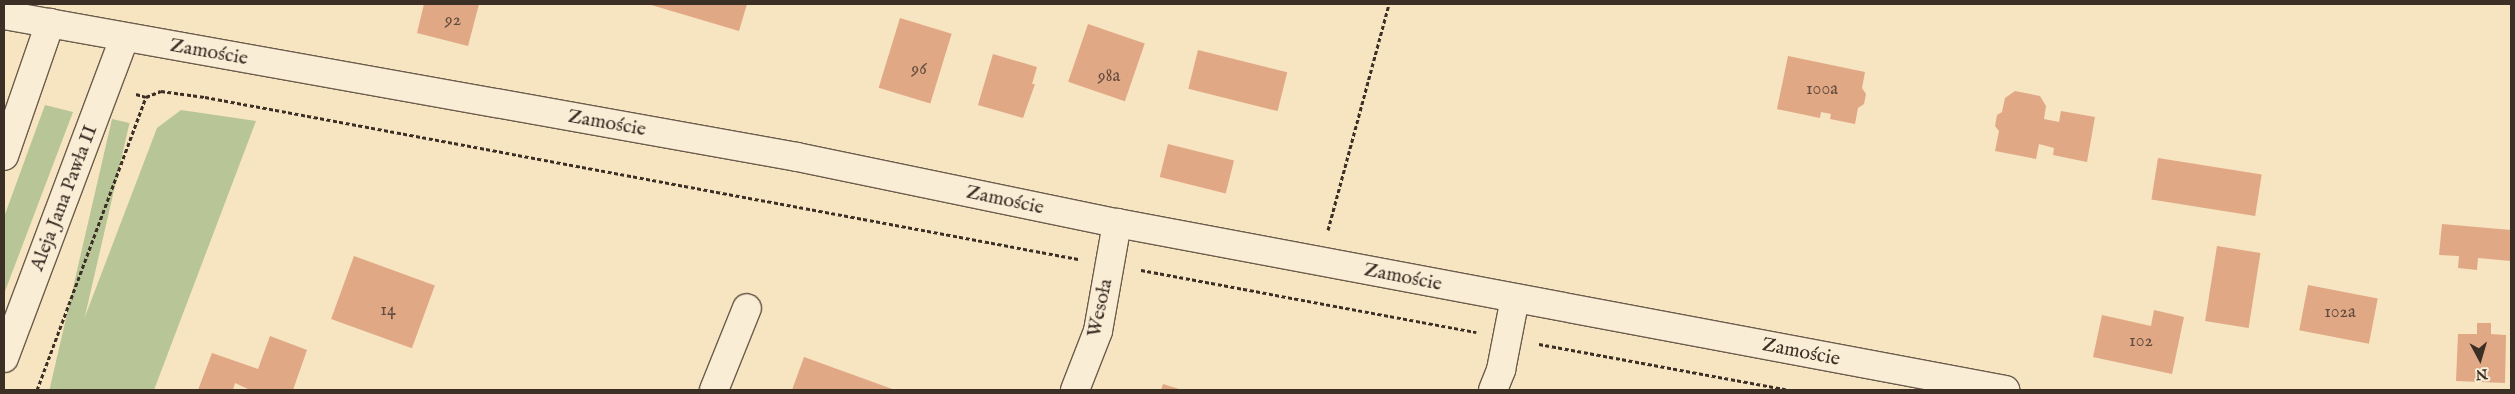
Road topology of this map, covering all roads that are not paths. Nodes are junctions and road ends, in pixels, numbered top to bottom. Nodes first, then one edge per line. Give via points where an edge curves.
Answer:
1 (4, 15) edge
2 (50, 23) junction
3 (124, 38) junction
4 (4, 156) edge
5 (1117, 223) junction
6 (1515, 298) junction
7 (747, 308) dead end
8 (4, 358) edge
9 (714, 390) edge
10 (1075, 390) edge
11 (1493, 390) edge
12 (2005, 390) edge

1 - 2 street, Zamoście
2 - 3 street, Zamoście
2 - 4 street
3 - 5 street, Zamoście via 797,157
3 - 8 street, Aleja Jana Pawła II
5 - 6 street, Zamoście
5 - 10 street, Wesoła via 1098,331
6 - 11 street via 1501,370
6 - 12 street, Zamoście
7 - 9 street

